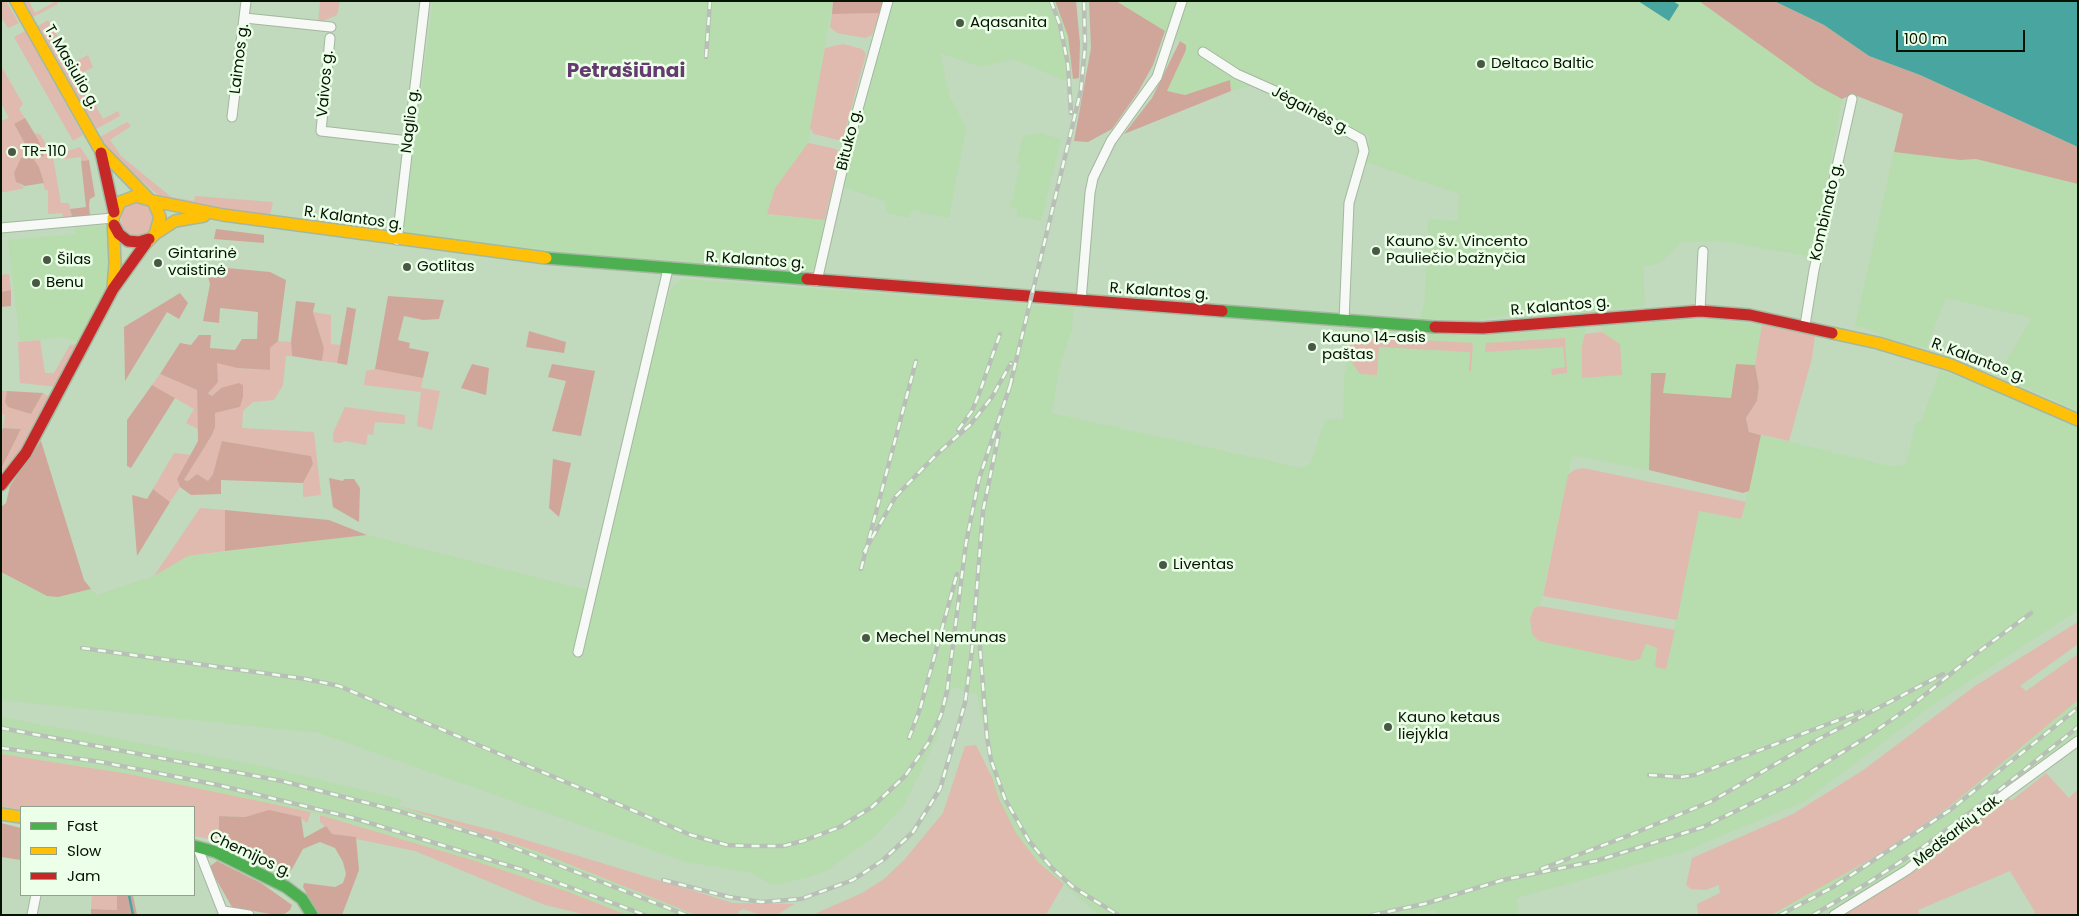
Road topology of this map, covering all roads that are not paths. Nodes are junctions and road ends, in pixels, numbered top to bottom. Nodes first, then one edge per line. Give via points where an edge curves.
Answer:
1 (16, 1) edge
2 (246, 1) edge
3 (425, 1) edge
4 (888, 1) edge
5 (1182, 1) edge
6 (245, 18) junction
7 (331, 27) dead end
8 (330, 38) dead end
9 (1203, 52) dead end
10 (1852, 99) dead end
11 (232, 117) dead end
12 (409, 141) junction
13 (99, 148) junction
14 (150, 200) junction
15 (223, 215) junction
16 (114, 218) junction
17 (1, 228) edge
18 (152, 236) junction
19 (397, 240) junction
20 (1703, 251) dead end
21 (668, 269) junction
22 (817, 281) junction
23 (113, 289) junction
24 (1081, 301) junction
25 (1700, 311) junction
26 (1344, 321) junction
27 (1805, 325) junction
28 (2078, 420) edge
29 (1, 485) edge
30 (578, 652) dead end
31 (2078, 740) edge
32 (1, 814) edge
33 (20, 818) edge
34 (195, 846) edge
35 (36, 896) edge
36 (224, 913) edge
37 (32, 915) edge
38 (249, 915) edge
39 (312, 915) edge
40 (1834, 915) edge

1 - 13 main road, T. Masiulio g.
2 - 6 street, Laimos g.
3 - 12 street, Naglio g.
4 - 22 street, Bituko g. via 848,145
5 - 24 street via 1157,77 1111,141 1093,178
6 - 7 street
6 - 11 street, Laimos g.
8 - 12 street, Vaivos g. via 321,131
9 - 26 street, Jėgainės g. via 1237,74 1273,90 1361,139 1364,151 1349,203
10 - 27 street, Kombinato g.
12 - 19 street, Naglio g.
13 - 14 main road, T. Masiulio g.
13 - 16 main road, T. Masiulio g. via 107,171
14 - 15 main road, R. Kalantos g.
14 - 16 main road, R. Kalantos g. via 136,196 125,199
14 - 18 main road via 160,217
15 - 18 main road, R. Kalantos g. via 186,217
15 - 19 main road, R. Kalantos g.
16 - 17 street
16 - 18 main road, R. Kalantos g. via 119,234 128,241 139,242
16 - 23 main road, R. Kalantos g.
18 - 23 main road, R. Kalantos g.
19 - 21 main road, R. Kalantos g.
20 - 25 street
21 - 22 main road, R. Kalantos g.
21 - 30 street
22 - 24 main road, R. Kalantos g.
23 - 29 main road, R. Kalantos g. via 26,453
24 - 26 main road, R. Kalantos g.
25 - 26 main road, R. Kalantos g. via 1483,328
25 - 27 main road, R. Kalantos g. via 1750,315
27 - 28 main road, R. Kalantos g. via 1951,365
31 - 40 street, Medšarkių tak. via 1907,870
32 - 33 main road
34 - 36 street
34 - 39 main road, Chemijos g. via 216,852 286,887 302,899
35 - 37 street
36 - 38 street

